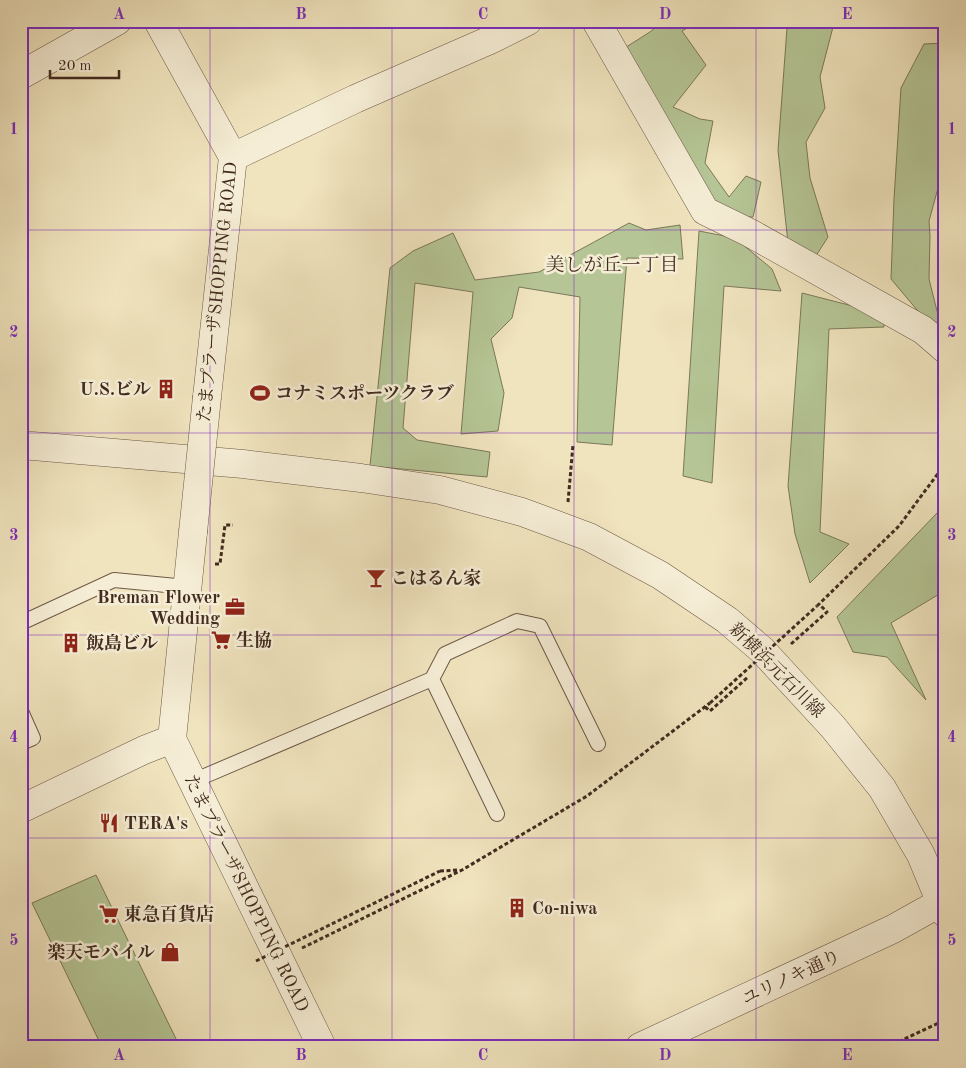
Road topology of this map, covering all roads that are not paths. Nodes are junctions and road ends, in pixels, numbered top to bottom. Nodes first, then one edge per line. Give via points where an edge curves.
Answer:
1 (117, 21) edge
2 (528, 21) edge
3 (596, 21) edge
4 (161, 22) edge
5 (21, 75) edge
6 (233, 157) junction
7 (945, 349) edge
8 (21, 445) edge
9 (188, 587) junction
10 (21, 623) edge
11 (432, 679) junction
12 (21, 711) edge
13 (172, 739) junction
14 (21, 743) edge
15 (598, 744) dead end
16 (193, 781) junction
17 (21, 809) edge
18 (497, 814) dead end
19 (943, 905) edge
20 (322, 1047) edge
21 (640, 1047) edge

1 - 5 street
2 - 6 street
3 - 7 street via 705,211 923,330
4 - 6 street, たまプラーザSHOPPING ROAD
6 - 9 street, たまプラーザSHOPPING ROAD, bridge
8 - 19 street, 新横浜元石川線 via 243,464 440,490 522,512 590,537 660,575 727,620 762,650 833,727 882,788 921,855
9 - 10 lane via 114,580
9 - 13 street, たまプラーザSHOPPING ROAD
11 - 15 lane via 446,654 516,620 540,626
11 - 16 lane
11 - 18 lane
12 - 14 lane via 33,738
13 - 16 street, たまプラーザSHOPPING ROAD
13 - 17 street
16 - 20 street, たまプラーザSHOPPING ROAD
19 - 21 street, ユリノキ通り

